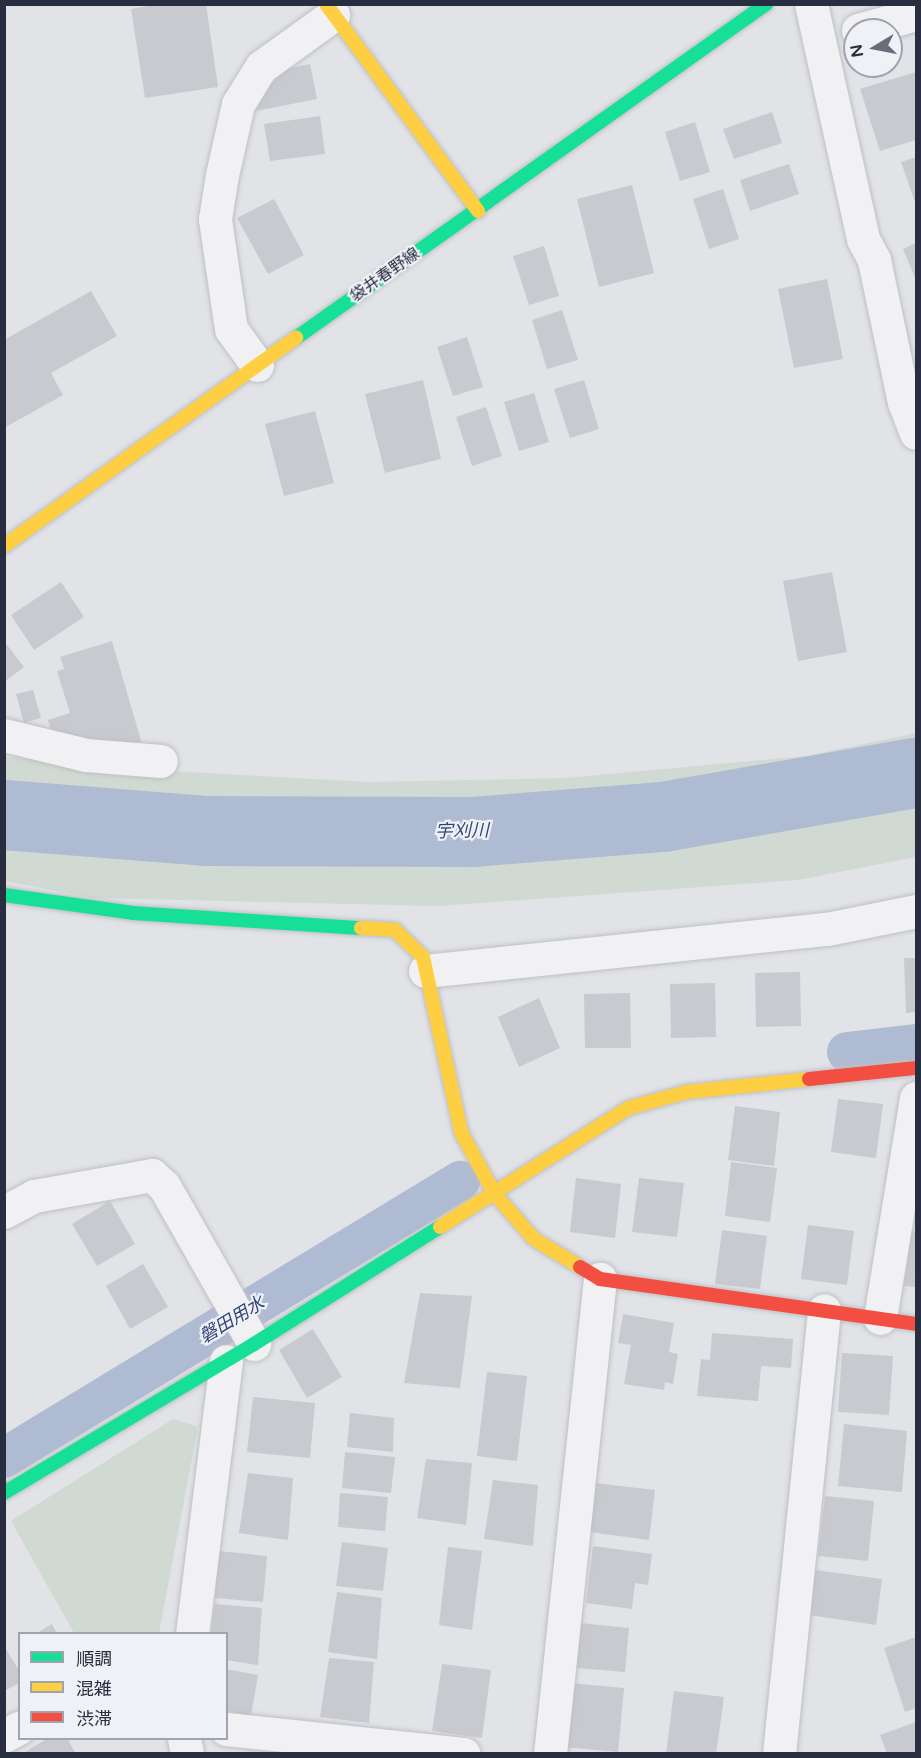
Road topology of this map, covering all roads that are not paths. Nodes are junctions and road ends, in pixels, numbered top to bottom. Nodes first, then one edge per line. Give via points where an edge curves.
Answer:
1 (765, 4) edge
2 (811, 4) edge
3 (329, 10) edge
4 (916, 14) edge
5 (901, 18) edge
6 (843, 34) edge
7 (822, 40) junction
8 (478, 212) junction
9 (257, 365) junction
10 (916, 433) edge
11 (4, 546) edge
12 (4, 735) edge
13 (161, 760) dead end
14 (4, 895) edge
15 (916, 911) edge
16 (426, 971) junction
17 (916, 1068) edge
18 (916, 1098) edge
19 (494, 1193) junction
20 (4, 1212) edge
21 (600, 1279) junction
22 (824, 1310) junction
23 (880, 1318) junction
24 (916, 1324) edge
25 (243, 1325) junction
26 (226, 1361) junction
27 (4, 1493) edge
28 (192, 1632) edge
29 (18, 1729) edge
30 (228, 1729) edge
31 (4, 1736) edge
32 (464, 1754) edge
33 (550, 1754) edge
34 (779, 1754) edge

1 - 8 street, 袋井春野線
2 - 7 street
3 - 8 street
3 - 9 street via 261,67 238,104 222,175 214,219 231,328
4 - 5 street
6 - 7 street
7 - 10 street via 863,239 874,260 904,402
8 - 9 street, 袋井春野線
9 - 11 street, 袋井春野線
12 - 13 street via 86,755
14 - 16 street via 133,913 395,930 423,957
15 - 16 street via 827,929
16 - 19 street via 461,1132
17 - 19 street via 687,1092 628,1108
18 - 23 street
19 - 21 street via 534,1239
19 - 25 street
20 - 25 street via 34,1196 152,1175 164,1186
21 - 22 street
21 - 33 street
22 - 23 street
22 - 34 street
23 - 24 street
25 - 26 street
26 - 27 street
26 - 28 street
29 - 31 street
30 - 32 street

